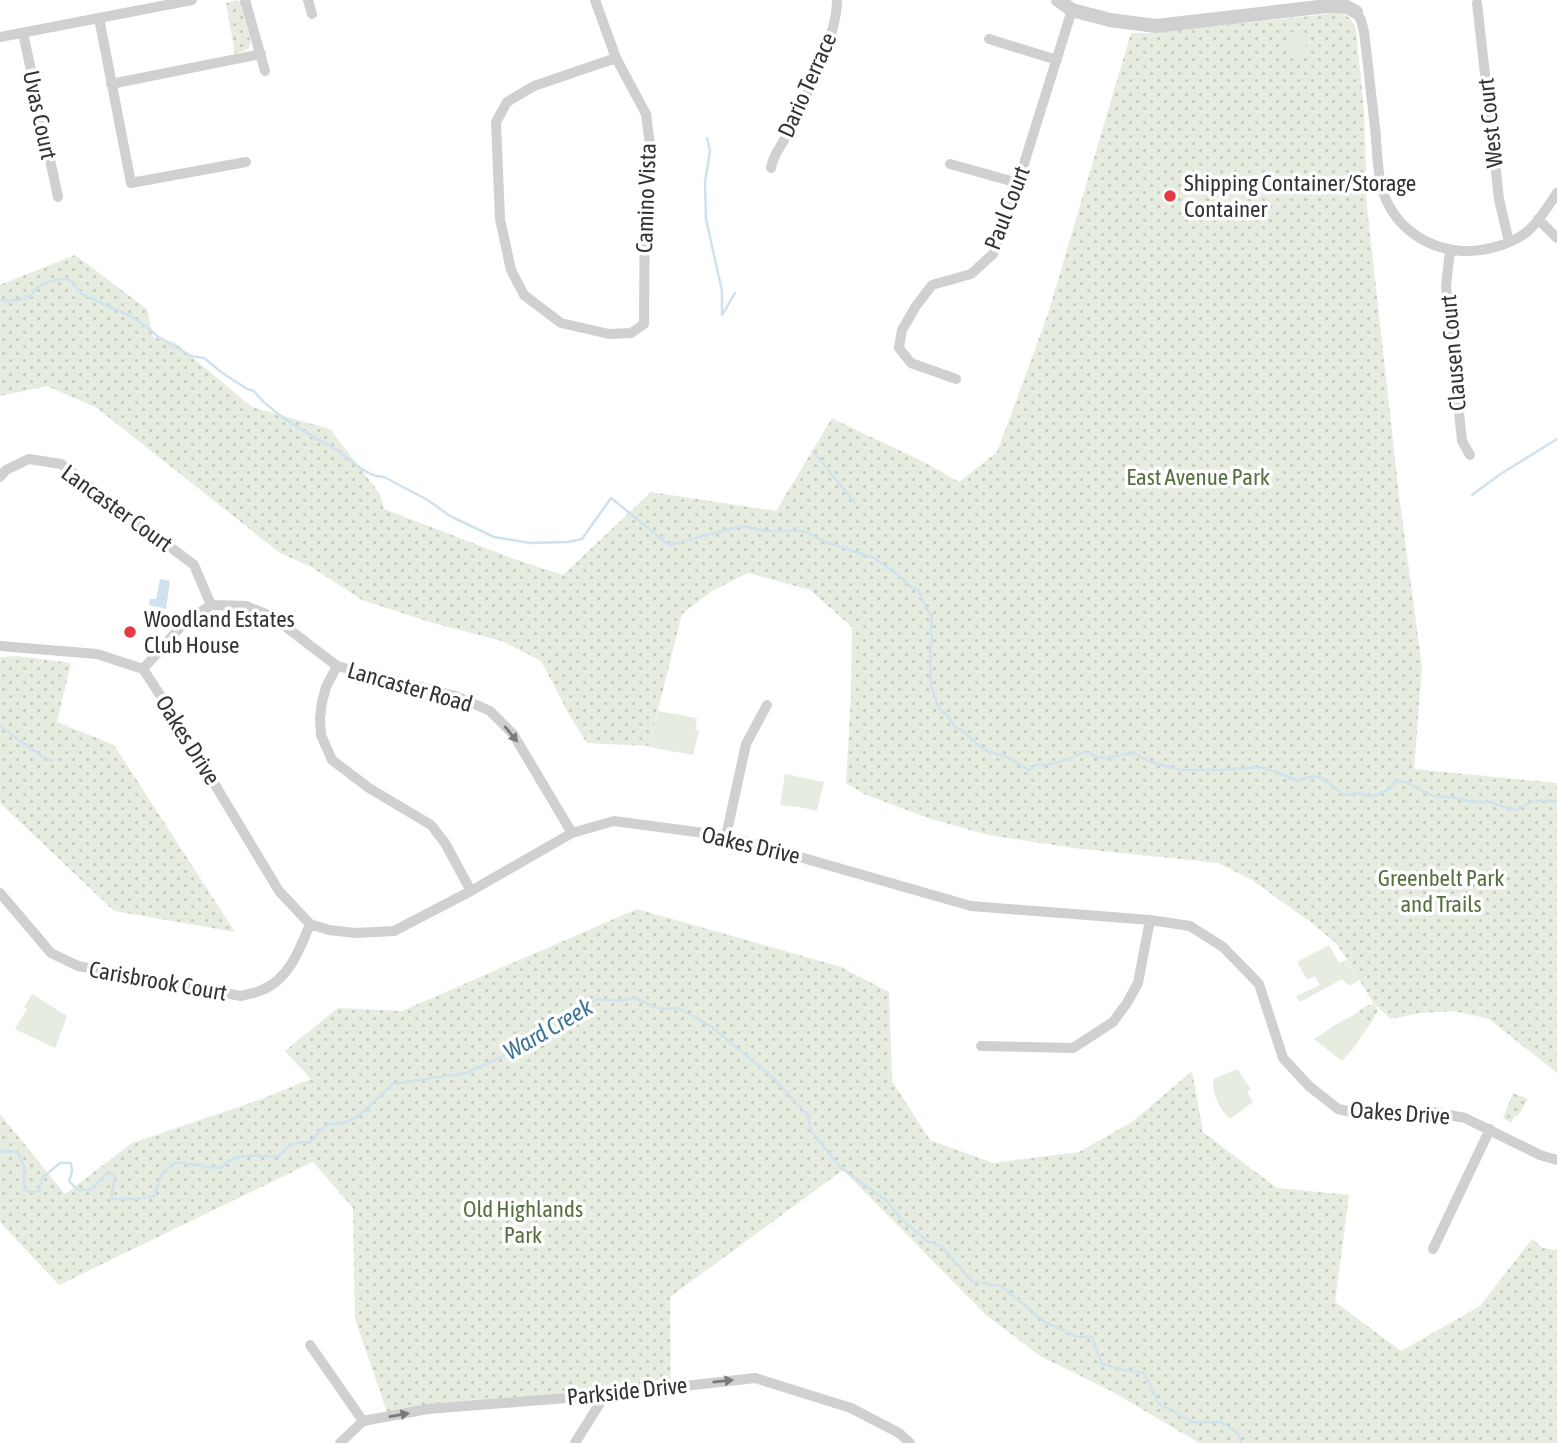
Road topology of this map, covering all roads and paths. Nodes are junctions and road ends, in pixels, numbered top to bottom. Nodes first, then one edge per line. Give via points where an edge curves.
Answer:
1 (192, 0) edge
2 (246, 0) edge
3 (308, 0) edge
4 (595, 0) edge
5 (838, 0) edge
6 (1058, 0) edge
7 (1477, 3) dead end
8 (142, 5) edge
9 (1072, 10) junction
10 (1356, 12) joint
11 (312, 14) dead end
12 (99, 18) junction
13 (23, 33) junction
14 (0, 37) edge
15 (989, 39) dead end
16 (261, 54) junction
17 (616, 58) junction
18 (1057, 60) junction
19 (265, 71) dead end
20 (111, 84) junction
21 (246, 162) dead end
22 (950, 164) dead end
23 (771, 168) dead end
24 (1018, 183) junction
25 (1557, 193) edge
26 (58, 197) dead end
27 (1538, 219) junction
28 (1557, 238) edge
29 (1509, 242) junction
30 (1450, 250) junction
31 (956, 379) dead end
32 (1470, 454) dead end
33 (0, 477) edge
34 (211, 605) junction
35 (0, 646) edge
36 (337, 666) junction
37 (143, 669) junction
38 (767, 705) dead end
39 (572, 833) junction
40 (726, 836) junction
41 (471, 891) junction
42 (0, 893) edge
43 (1150, 920) junction
44 (310, 924) junction
45 (981, 1046) dead end
46 (1490, 1129) junction
47 (1557, 1160) edge
48 (1433, 1249) dead end
49 (310, 1345) dead end
50 (605, 1395) junction
51 (363, 1421) junction
52 (340, 1443) edge
53 (575, 1443) edge
54 (910, 1443) edge

1 - 8 street
2 - 16 street
3 - 11 street
4 - 17 street, Camino Vista
5 - 23 street, Dario Terrace via 821,60
6 - 9 street
7 - 29 street, West Court via 1499,199
8 - 12 street
9 - 10 street via 1156,26 1327,6
9 - 18 street, Paul Court
10 - 30 street via 1364,32 1381,186 1398,220 1425,242
12 - 13 street
12 - 20 street
13 - 14 street
13 - 26 street, Uvas Court
15 - 18 street
16 - 19 street
16 - 20 street
17 - 17 street, Camino Vista via 534,86 507,102 496,122 500,219 511,270 524,295 561,324 609,334 631,333 644,324 650,145 646,114
18 - 24 street, Paul Court
20 - 21 street via 131,183
22 - 24 street
24 - 31 street, Paul Court via 993,254 971,274 932,285 902,330 899,348 911,363
25 - 27 street
27 - 28 street
27 - 29 street
29 - 30 street via 1480,250
30 - 32 street, Clausen Court via 1447,286 1461,441
33 - 34 street, Lancaster Court via 29,459 61,464 194,565
34 - 36 street, Lancaster Road via 246,606 273,617
34 - 37 street via 184,623
35 - 37 street, Oakes Drive via 97,654
36 -> 39 street, Lancaster Road via 456,696 490,711 513,734
36 - 41 street via 321,702 320,719 321,735 332,760 431,825
37 - 44 street, Oakes Drive via 279,891
38 - 40 street via 746,744
39 - 40 street, Oakes Drive via 614,821
39 - 41 street, Oakes Drive
40 - 43 street, Oakes Drive via 971,906
41 - 44 street, Oakes Drive via 394,931 355,933
42 - 44 street, Carisbrook Court via 51,953 78,967 241,996 264,989 282,975 297,956
43 - 45 street via 1138,983 1112,1022 1073,1048
43 - 46 street, Oakes Drive via 1190,926 1232,956 1259,984 1283,1058 1338,1109 1375,1117 1434,1112
46 - 47 street, Oakes Drive
46 - 48 street
49 - 51 street
51 -> 50 street, Parkside Drive via 434,1409
50 - 53 street
50 -> 54 street, Parkside Drive via 755,1378 851,1408
51 - 52 street

